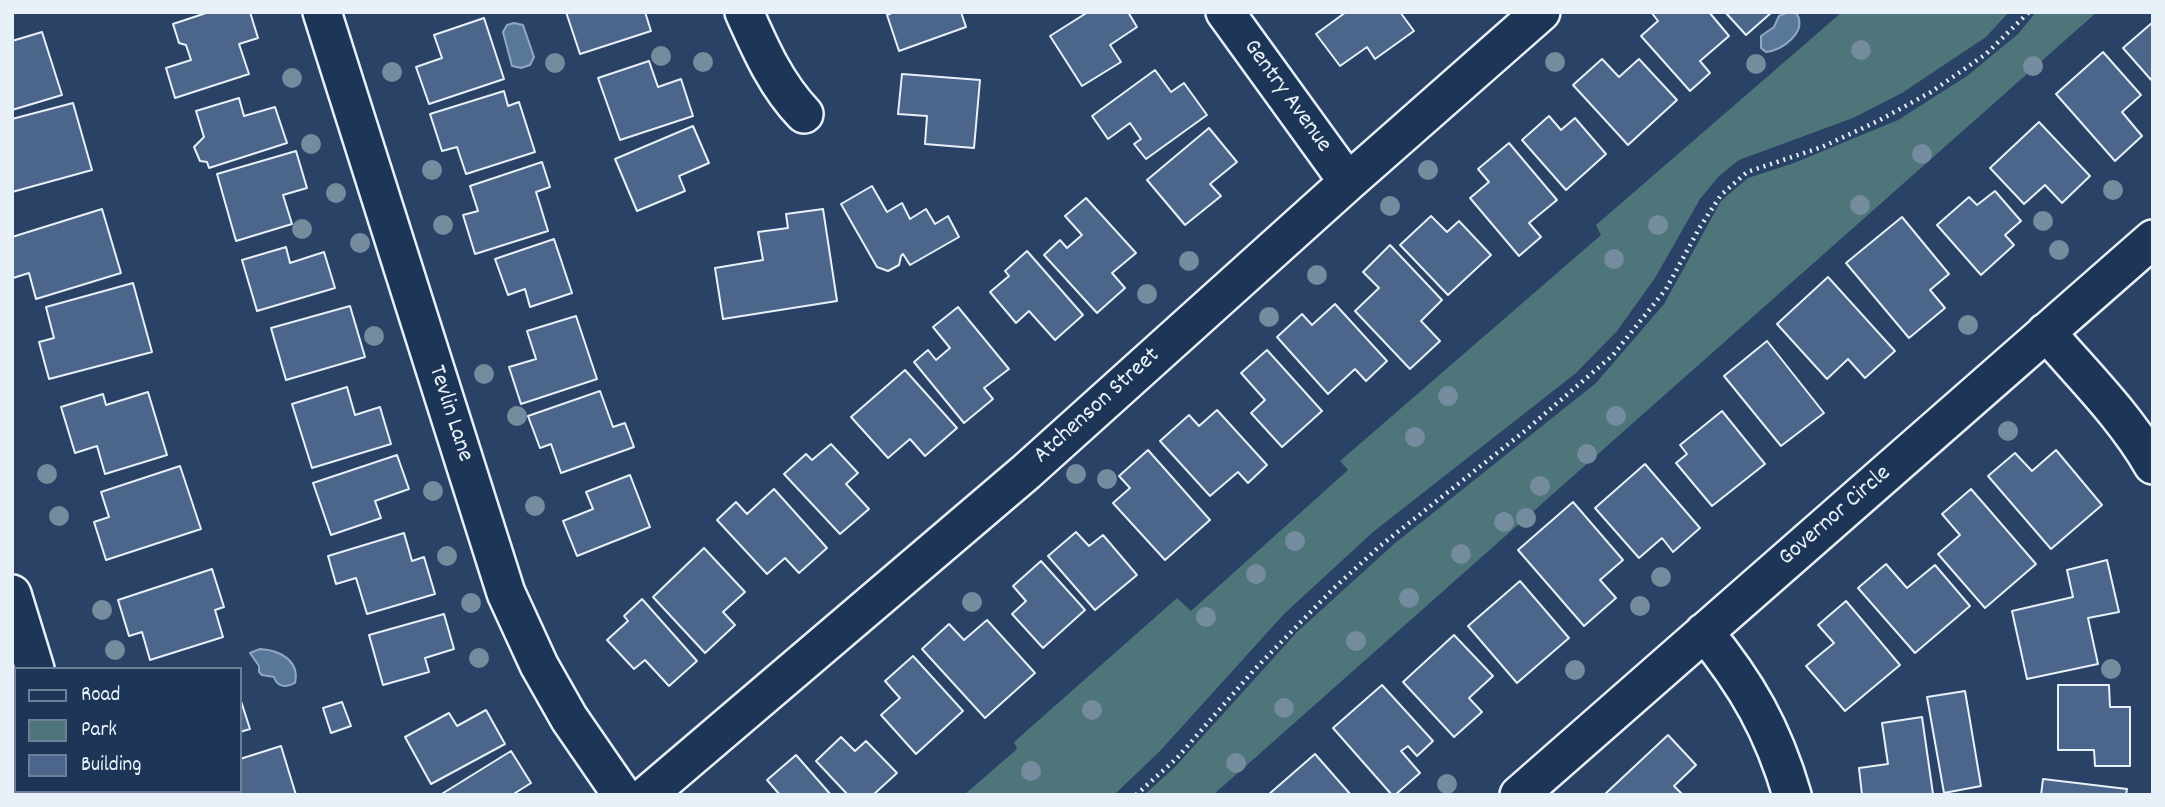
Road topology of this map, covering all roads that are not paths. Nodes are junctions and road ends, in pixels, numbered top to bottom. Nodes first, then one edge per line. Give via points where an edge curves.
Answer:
1 (323, 12) edge
2 (744, 12) edge
3 (1225, 12) edge
4 (1541, 12) edge
5 (804, 114) dead end
6 (1348, 181) junction
7 (2153, 239) edge
8 (2046, 332) junction
9 (2153, 465) edge
10 (12, 594) edge
11 (1704, 632) junction
12 (34, 667) edge
13 (622, 795) edge
14 (647, 795) edge
15 (1519, 795) edge
16 (1792, 795) edge

1 - 13 street, Tevlin Lane via 506,593 569,718
2 - 5 street via 776,79
3 - 6 street, Gentry Avenue
4 - 6 street, Atchenson Street
6 - 14 street, Atchenson Street via 1026,472
7 - 8 street, Governor Circle
8 - 9 street via 2112,408
8 - 11 street, Governor Circle
10 - 12 street
11 - 15 street, Governor Circle
11 - 16 street via 1734,669 1764,719

